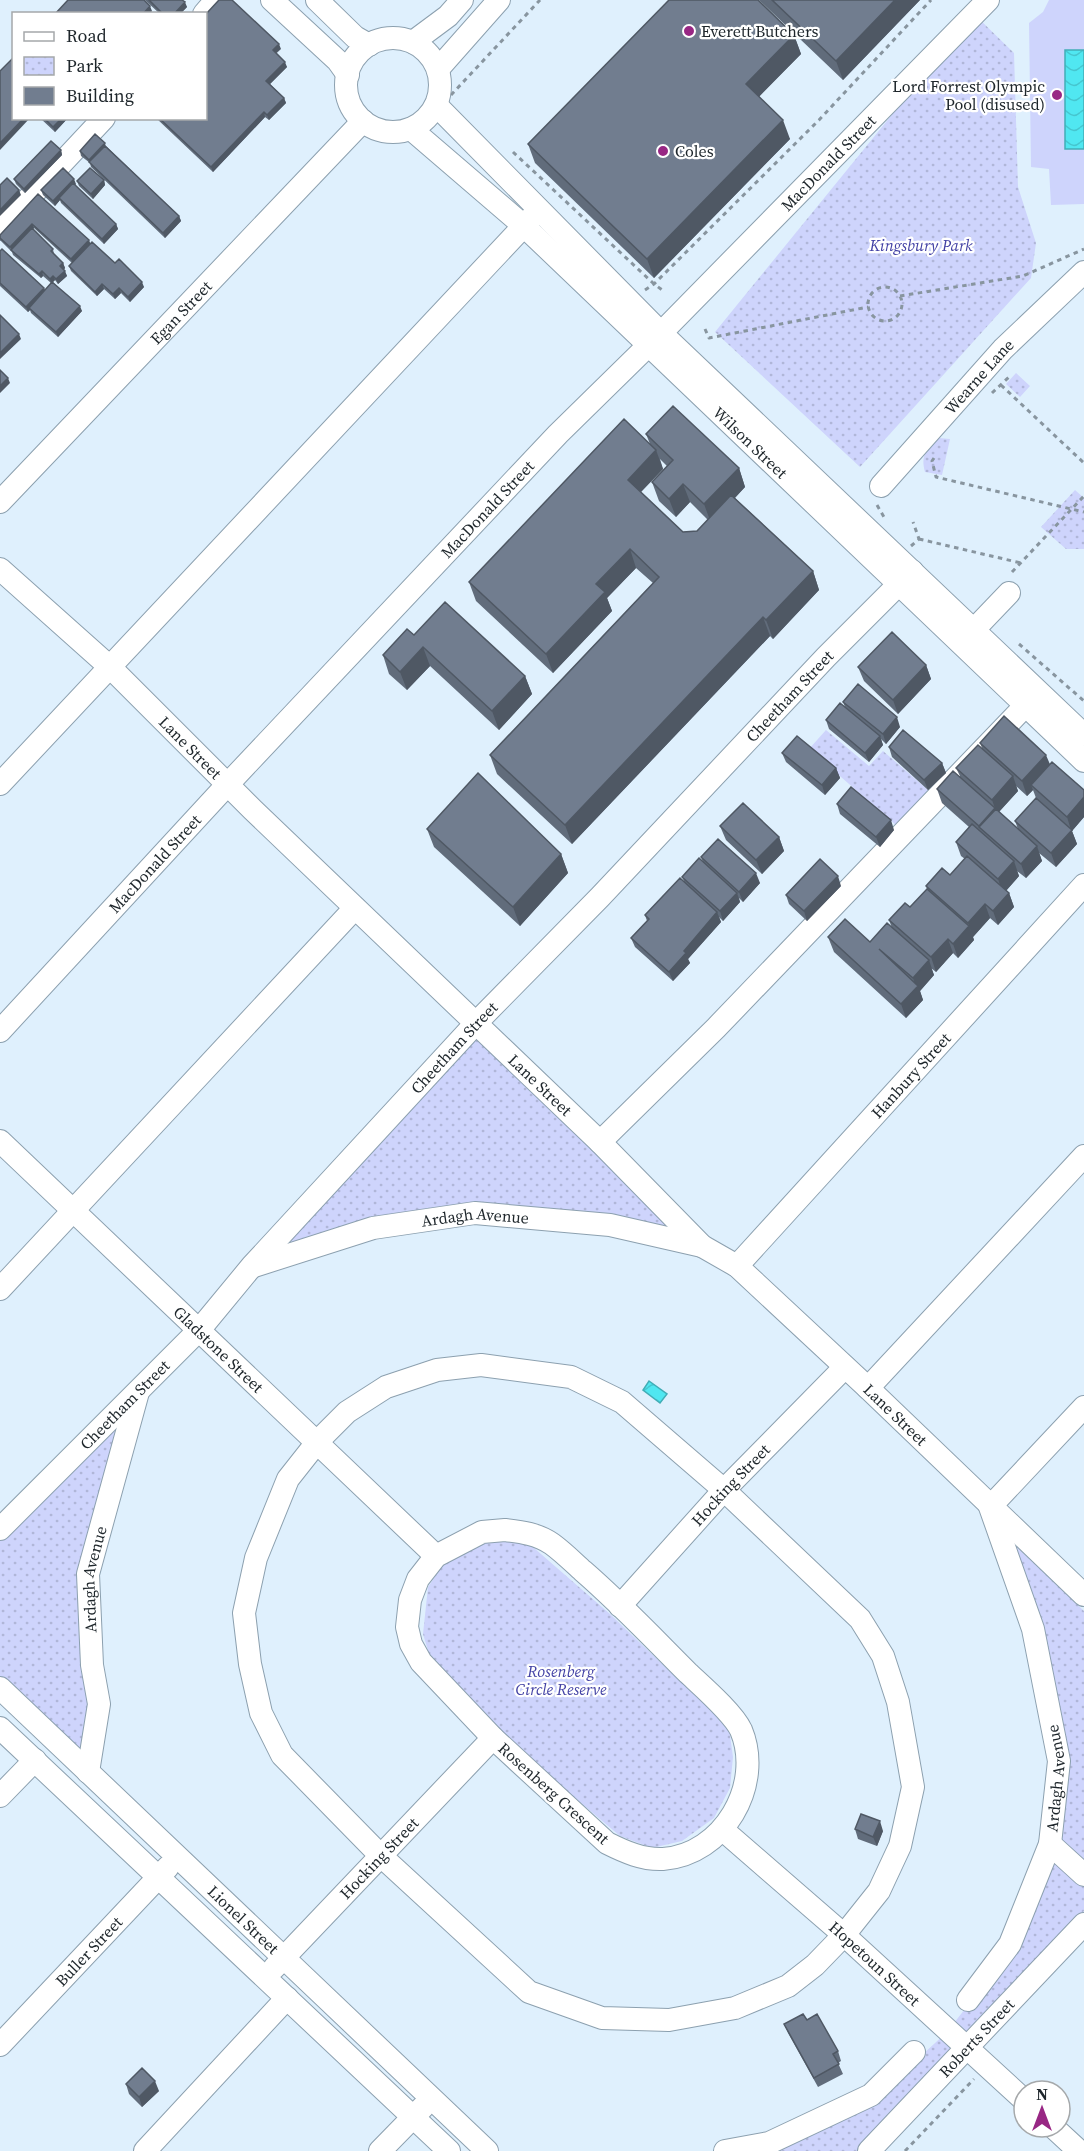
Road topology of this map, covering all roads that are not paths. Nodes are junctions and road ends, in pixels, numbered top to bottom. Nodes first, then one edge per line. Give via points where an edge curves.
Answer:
1 (216, 0) edge
2 (272, 0) edge
3 (317, 0) edge
4 (462, 0) edge
5 (499, 0) edge
6 (988, 0) edge
7 (206, 12) edge
8 (413, 42) junction
9 (369, 45) junction
10 (438, 69) junction
11 (348, 75) junction
12 (436, 105) junction
13 (102, 120) edge
14 (363, 121) junction
15 (411, 129) junction
16 (532, 218) junction
17 (0, 229) edge
18 (1084, 272) edge
19 (654, 339) junction
20 (881, 486) dead end
21 (0, 502) edge
22 (0, 569) edge
23 (906, 577) junction
24 (1011, 582) road end
25 (967, 637) junction
26 (111, 668) junction
27 (1025, 706) junction
28 (1084, 735) edge
29 (1084, 761) edge
30 (0, 784) edge
31 (227, 785) junction
32 (1084, 885) edge
33 (355, 908) junction
34 (477, 1022) junction
35 (0, 1031) edge
36 (0, 1141) edge
37 (600, 1142) junction
38 (1084, 1156) edge
39 (74, 1211) junction
40 (702, 1246) junction
41 (252, 1266) junction
42 (737, 1266) junction
43 (0, 1289) edge
44 (200, 1329) junction
45 (845, 1367) junction
46 (868, 1388) junction
47 (138, 1392) junction
48 (1084, 1407) edge
49 (318, 1442) junction
50 (724, 1490) junction
51 (990, 1507) junction
52 (0, 1529) edge
53 (436, 1556) junction
54 (1084, 1595) edge
55 (620, 1606) junction
56 (0, 1688) edge
57 (0, 1728) edge
58 (493, 1738) junction
59 (35, 1760) junction
60 (88, 1772) junction
61 (0, 1796) edge
62 (723, 1830) junction
63 (1050, 1844) junction
64 (380, 1855) junction
65 (177, 1857) junction
66 (1084, 1875) edge
67 (160, 1878) junction
68 (1084, 1924) edge
69 (844, 1935) junction
70 (284, 1958) junction
71 (265, 1977) junction
72 (287, 1998) junction
73 (968, 2000) dead end
74 (0, 2045) edge
75 (968, 2047) junction
76 (915, 2052) dead end
77 (1012, 2089) edge
78 (432, 2098) junction
79 (412, 2117) junction
80 (1066, 2139) edge
81 (771, 2147) edge
82 (145, 2151) edge
83 (380, 2151) edge
84 (449, 2151) edge
85 (487, 2151) edge
86 (725, 2151) edge
87 (869, 2151) edge
88 (1078, 2151) edge

1 - 7 street
2 - 11 street
3 - 9 street via 355,37
4 - 8 street via 448,16
5 - 10 street
6 - 19 street, MacDonald Street
8 - 9 street via 383,40
8 - 10 street
9 - 11 street via 352,63
10 - 12 street via 440,93
11 - 14 street via 349,100
12 - 15 street
12 - 16 street, Wilson Street
13 - 17 street
14 - 15 street via 386,131
14 - 21 street, Egan Street
15 - 16 street, Wilson Street
16 - 19 street, Wilson Street
16 - 26 street
18 - 20 street, Wearne Lane via 1003,349
19 - 23 street, Wilson Street
19 - 31 street, MacDonald Street via 558,434
22 - 26 street, Lane Street
23 - 25 street, Wilson Street
23 - 34 street, Cheetham Street
24 - 25 street
25 - 27 street, Wilson Street
25 - 28 street, Wilson Street
26 - 30 street
26 - 31 street, Lane Street
27 - 29 street, Wilson Street
27 - 37 street via 716,1028
31 - 33 street, Lane Street
31 - 35 street, MacDonald Street
32 - 42 street, Hanbury Street
33 - 34 street, Lane Street
33 - 39 street
34 - 37 street, Lane Street
34 - 41 street, Cheetham Street
36 - 39 street, Gladstone Street
37 - 40 street, Lane Street
38 - 46 street
39 - 43 street
39 - 44 street, Gladstone Street
40 - 41 street, Ardagh Avenue via 610,1225 475,1213 374,1228
40 - 42 street, Lane Street
41 - 44 street, Cheetham Street
42 - 45 street, Lane Street
44 - 47 street, Cheetham Street
44 - 49 street, Gladstone Street
45 - 46 street, Lane Street
45 - 50 street, Hocking Street
46 - 51 street, Lane Street
47 - 52 street, Cheetham Street
47 - 60 street, Ardagh Avenue via 88,1574 92,1665 99,1704
48 - 51 street
49 - 50 street via 347,1412 386,1387 437,1370 481,1365 571,1377 622,1402
49 - 53 street, Gladstone Street
49 - 64 street via 288,1479 256,1558 244,1613 250,1664 261,1713 282,1755
50 - 55 street, Hocking Street
50 - 69 street via 860,1619 883,1656 898,1702 913,1787 900,1846 879,1891
51 - 54 street, Lane Street
51 - 63 street, Ardagh Avenue via 1033,1629 1059,1761
53 - 55 street, Rosenberg Crescent via 482,1532 528,1533 552,1544
53 - 58 street, Rosenberg Crescent via 418,1579 410,1600 407,1627 411,1644 421,1662
55 - 62 street, Rosenberg Crescent via 740,1728 747,1777
56 - 60 street, Lionel Street
57 - 59 street, Lionel Street
58 - 62 street, Rosenberg Crescent via 607,1843 624,1852 664,1859 700,1847
58 - 64 street, Hocking Street
59 - 61 street
59 - 67 street, Lionel Street
60 - 65 street, Lionel Street
62 - 69 street, Hopetoun Street
63 - 66 street
63 - 73 street, Ardagh Avenue via 1010,1944
64 - 69 street via 529,1992 602,2018 669,2020 735,2008 788,1986
64 - 70 street, Hocking Street
65 - 67 street, Buller Street
65 - 70 street, Lionel Street
67 - 71 street, Lionel Street
67 - 74 street, Buller Street
68 - 75 street, Roberts Street
69 - 75 street, Hopetoun Street
70 - 71 street, Hocking Street
70 - 78 street, Lionel Street
71 - 72 street, Lionel Street
72 - 79 street, Lionel Street
72 - 82 street
75 - 77 street, Hopetoun Street
75 - 87 street, Roberts Street
76 - 81 street via 871,2095
78 - 79 street
78 - 85 street, Lionel Street
79 - 83 street
79 - 84 street, Lionel Street
80 - 88 street
81 - 86 street

